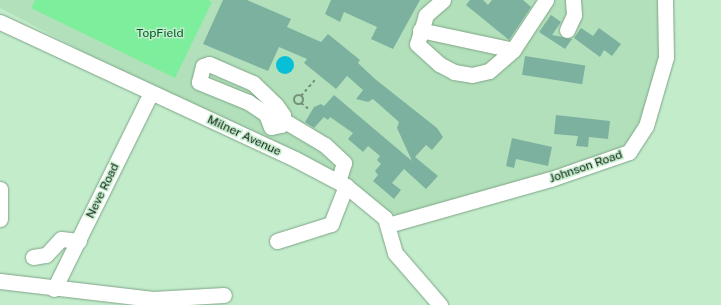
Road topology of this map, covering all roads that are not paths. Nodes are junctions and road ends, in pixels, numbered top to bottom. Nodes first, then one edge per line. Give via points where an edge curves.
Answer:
1 (443, 0) edge
2 (573, 0) edge
3 (665, 0) edge
4 (541, 2) edge
5 (0, 22) edge
6 (420, 30) junction
7 (567, 30) dead end
8 (513, 50) junction
9 (152, 93) junction
10 (257, 141) junction
11 (342, 184) junction
12 (0, 189) edge
13 (0, 219) edge
14 (388, 225) junction
15 (79, 241) junction
16 (277, 241) dead end
17 (33, 257) dead end
18 (0, 281) edge
19 (54, 288) junction
20 (224, 295) dead end
21 (440, 305) edge

1 - 6 street via 432,6
2 - 7 street via 574,15
3 - 14 street, Johnson Road via 666,57 646,126 629,152 551,179
4 - 8 street
5 - 9 street, Milner Avenue
6 - 8 street
6 - 8 street via 417,44 425,54 454,72 472,75 489,71
9 - 10 street, Milner Avenue
9 - 15 street, Neve Road
10 - 11 street, Milner Avenue
10 - 11 street via 275,119 345,167
11 - 14 street, Milner Avenue via 380,212
11 - 16 street via 331,224
12 - 13 street
14 - 21 street, Milner Avenue via 395,253
15 - 17 street via 61,238 46,255
15 - 19 street, Neve Road
18 - 19 street
19 - 20 street via 153,299

